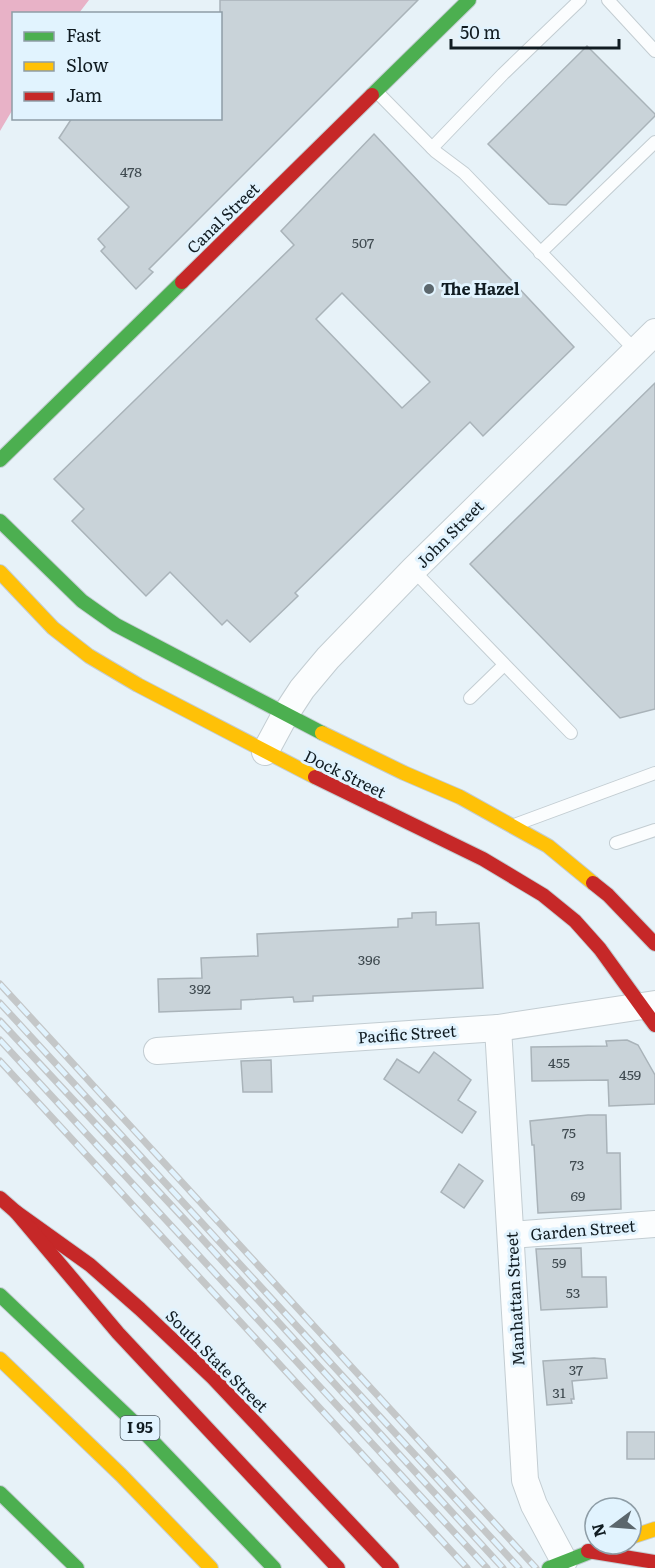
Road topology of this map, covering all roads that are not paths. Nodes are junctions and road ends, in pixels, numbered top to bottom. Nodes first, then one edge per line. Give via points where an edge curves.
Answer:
1 (469, 0) edge
2 (580, 0) edge
3 (608, 0) edge
4 (655, 51) edge
5 (376, 91) junction
6 (655, 142) edge
7 (432, 148) junction
8 (540, 252) junction
9 (655, 332) edge
10 (636, 351) junction
11 (0, 459) edge
12 (0, 521) edge
13 (413, 570) junction
14 (0, 572) edge
15 (504, 664) junction
16 (470, 698) dead end
17 (285, 715) junction
18 (571, 733) dead end
19 (266, 752) junction
20 (655, 773) edge
21 (513, 825) junction
22 (655, 830) edge
23 (616, 843) dead end
24 (655, 944) edge
25 (651, 1011) edge
26 (498, 1028) junction
27 (157, 1051) dead end
28 (0, 1197) edge
29 (16, 1212) junction
30 (655, 1224) edge
31 (511, 1235) junction
32 (0, 1295) edge
33 (0, 1359) edge
34 (0, 1493) edge
35 (583, 1553) edge
36 (618, 1556) edge
37 (655, 1562) edge
38 (556, 1564) edge
39 (76, 1568) edge
40 (211, 1568) edge
41 (274, 1568) edge
42 (338, 1568) edge
43 (392, 1568) edge

1 - 5 main road, Canal Street
2 - 7 lane
3 - 4 lane
5 - 7 lane
5 - 11 main road, Canal Street
6 - 8 lane
7 - 8 lane via 464,173
8 - 10 lane
9 - 10 street, John Street
10 - 13 street, John Street
12 - 17 main road, Dock Street via 95,612
13 - 15 lane
13 - 17 street, John Street via 328,658
14 - 19 main road, Dock Street via 88,656
15 - 16 lane
15 - 18 lane
17 - 19 street, John Street
17 - 21 main road, Dock Street
19 - 25 main road, Dock Street via 535,889 582,930
20 - 21 lane
21 - 24 main road, Dock Street via 548,846 608,895
22 - 23 lane
25 - 26 street, Pacific Street
26 - 27 street, Pacific Street
26 - 31 street, Manhattan Street
28 - 29 main road, South State Street
29 - 42 main road via 118,1333
29 - 43 main road, South State Street via 90,1265 147,1315 213,1378
30 - 31 street, Garden Street
31 - 38 street, Manhattan Street via 525,1480
32 - 41 main road, I 95 via 105,1393
33 - 40 main road, I 95 via 122,1475
34 - 39 main road
35 - 38 main road
36 - 37 main road

